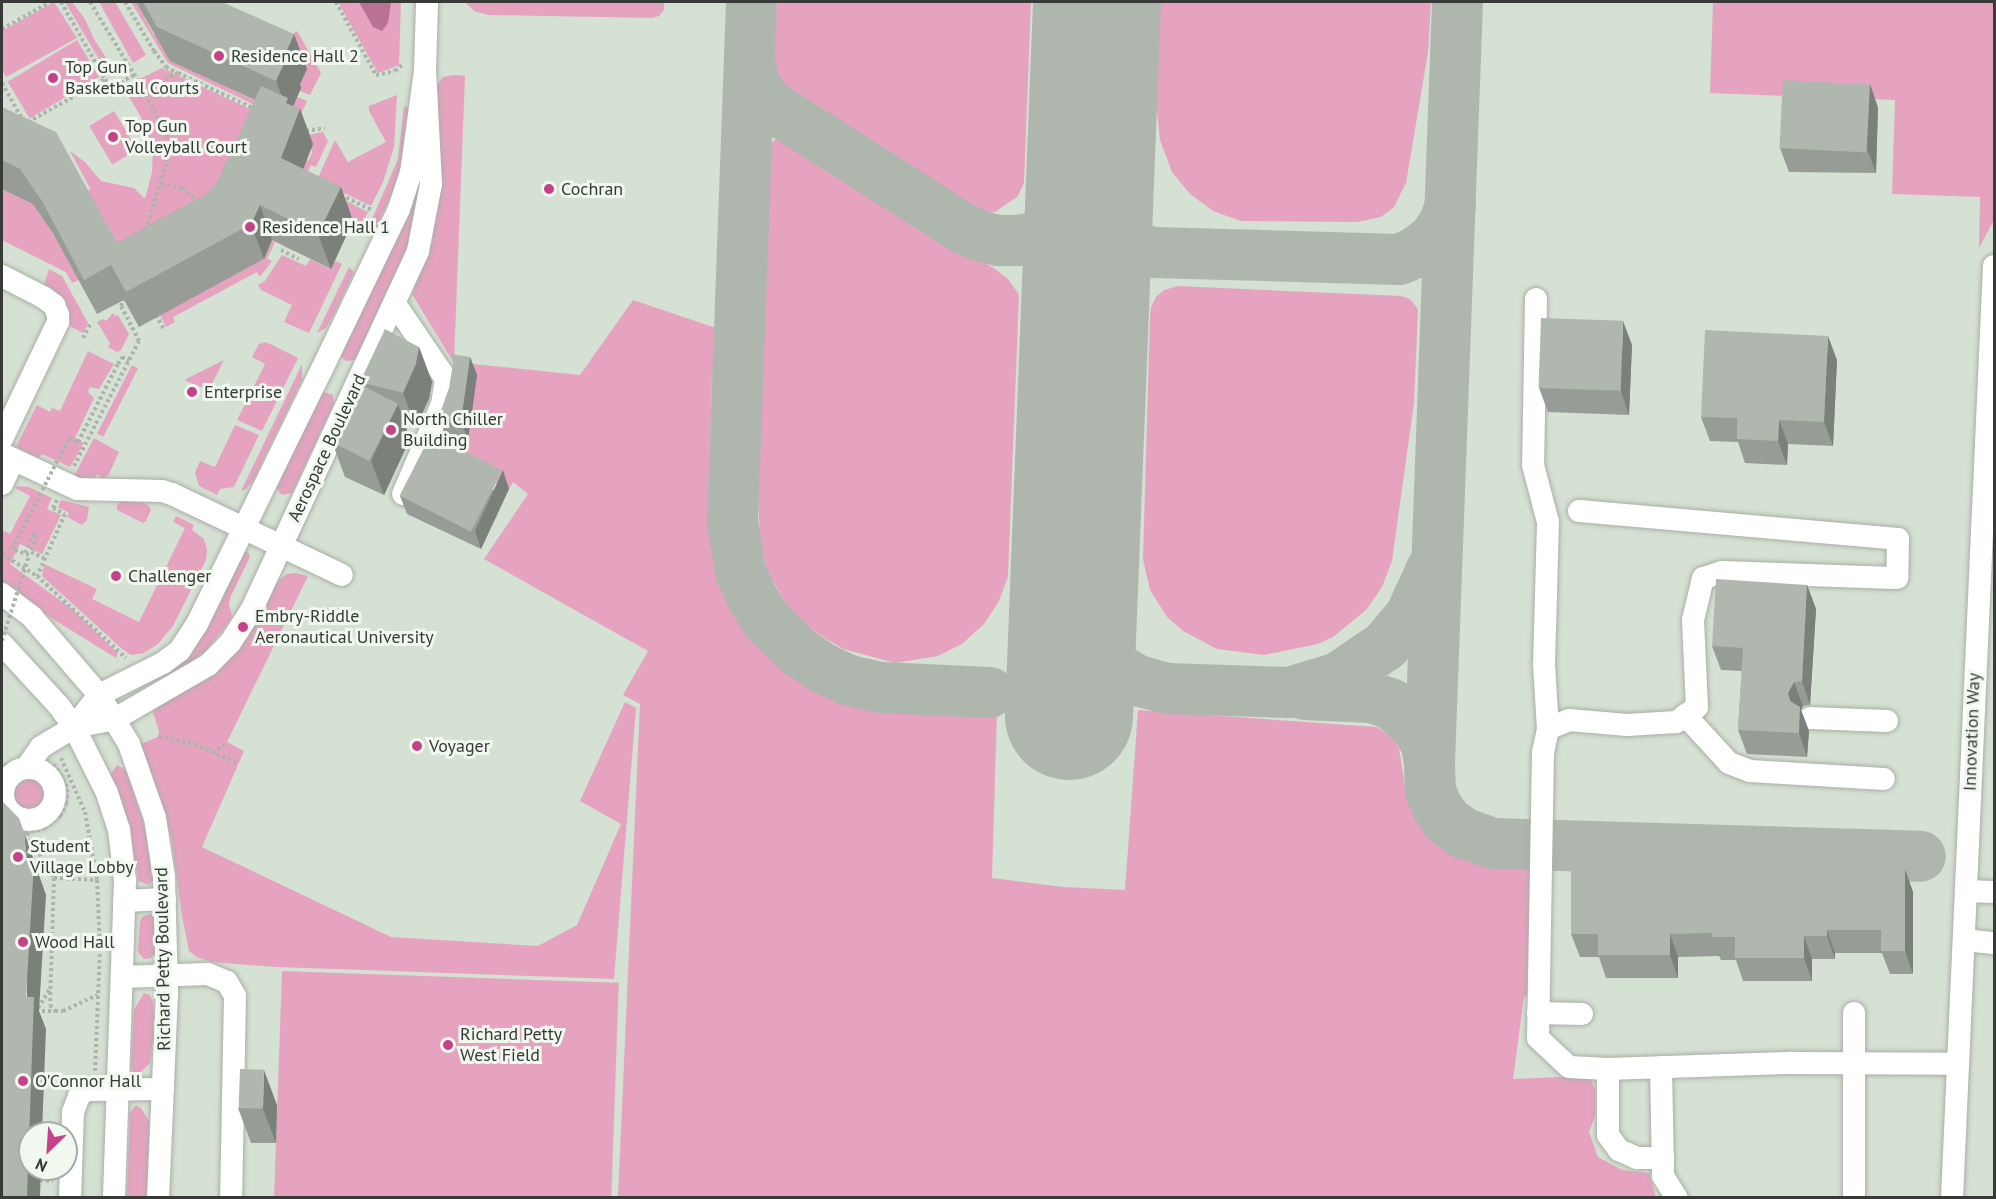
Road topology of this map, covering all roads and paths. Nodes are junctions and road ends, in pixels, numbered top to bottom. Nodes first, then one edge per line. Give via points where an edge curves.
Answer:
1 (50, 2) edge
2 (61, 2) edge
3 (90, 2) edge
4 (125, 2) edge
5 (336, 2) edge
6 (427, 2) edge
7 (2, 29) edge
8 (403, 64) dead end
9 (425, 71) junction
10 (178, 73) junction
11 (134, 75) junction
12 (105, 79) junction
13 (2, 84) edge
14 (143, 89) junction
15 (256, 109) edge
16 (25, 123) junction
17 (298, 128) edge
18 (325, 128) dead end
19 (31, 132) edge
20 (161, 183) junction
21 (333, 191) edge
22 (205, 199) edge
23 (372, 210) dead end
24 (143, 237) edge
25 (281, 250) dead end
26 (299, 259) dead end
27 (1995, 266) edge
28 (2, 276) edge
29 (128, 287) edge
30 (1536, 299) dead end
31 (395, 304) junction
32 (156, 315) dead end
33 (91, 323) dead end
34 (165, 331) dead end
35 (83, 338) dead end
36 (129, 361) junction
37 (322, 369) junction
38 (355, 387) junction
39 (2, 439) edge
40 (7, 457) edge
41 (72, 470) dead end
42 (2, 484) edge
43 (402, 496) edge
44 (57, 499) dead end
45 (1579, 511) dead end
46 (245, 527) junction
47 (282, 545) junction
48 (25, 553) junction
49 (2, 554) edge
50 (44, 558) junction
51 (342, 575) dead end
52 (37, 576) junction
53 (2, 594) edge
54 (2, 642) edge
55 (126, 658) dead end
56 (99, 695) junction
57 (1685, 716) junction
58 (1809, 718) dead end
59 (115, 719) junction
60 (1887, 721) dead end
61 (74, 727) junction
62 (1548, 729) junction
63 (159, 736) dead end
64 (226, 742) dead end
65 (213, 753) junction
66 (238, 764) dead end
67 (27, 767) dead end
68 (1884, 778) dead end
69 (19, 831) edge
70 (27, 833) junction
71 (54, 878) junction
72 (97, 880) junction
73 (1966, 891) junction
74 (1995, 892) edge
75 (165, 899) junction
76 (124, 901) junction
77 (1964, 940) junction
78 (1995, 943) edge
79 (167, 974) junction
80 (122, 976) junction
81 (51, 988) junction
82 (98, 995) junction
83 (30, 1010) edge
84 (36, 1011) junction
85 (55, 1011) junction
86 (1538, 1013) junction
87 (1854, 1013) dead end
88 (1582, 1014) dead end
89 (1853, 1063) junction
90 (1958, 1064) junction
91 (1661, 1067) junction
92 (1608, 1069) junction
93 (118, 1089) junction
94 (163, 1089) junction
95 (94, 1090) junction
96 (1663, 1158) junction
97 (70, 1197) edge
98 (114, 1197) edge
99 (158, 1197) edge
100 (231, 1197) edge
101 (1677, 1197) edge
102 (1854, 1197) edge
103 (1952, 1197) edge

1 - 7 path
2 - 12 path
3 - 11 path
4 - 10 path via 153,51 166,67
5 - 8 path via 376,75 395,71
6 - 9 street, Aerospace Boulevard
9 - 31 street, Aerospace Boulevard via 431,184 418,251
9 - 37 street, Aerospace Boulevard via 411,173 399,209
10 - 14 path
10 - 15 path
11 - 12 path via 110,88
11 - 14 path
12 - 16 path
13 - 16 path
14 - 20 path via 166,135 168,159
16 - 19 path
17 - 18 path via 311,132
20 - 22 path via 182,188 196,200
20 - 24 path
21 - 23 path
25 - 26 path
27 - 73 street, Innovation Way
28 - 39 street via 43,297 54,305 58,315
29 - 36 path via 121,306 139,342
30 - 62 street via 1533,465 1548,522 1544,664
31 - 38 street, Aerospace Boulevard
31 - 43 street via 446,379 442,404
32 - 34 path
33 - 35 path
36 - 41 path
36 - 48 path, bridge via 122,357 78,442 69,438 12,549
37 - 38 street
37 - 46 street, Aerospace Boulevard
38 - 47 street, Aerospace Boulevard
40 - 42 street
40 - 46 street via 77,489 162,491
44 - 50 path via 53,508 65,514
45 - 57 street via 1898,539 1896,578 1722,572 1703,578 1693,620 1696,707
46 - 47 street
46 - 56 street, Aerospace Boulevard via 180,650 163,663
47 - 51 street
47 - 59 street, Aerospace Boulevard via 252,609 230,643 208,665
48 - 50 path via 34,532 37,536 31,552
48 - 54 path, bridge via 29,555
49 - 52 path
50 - 52 path
52 - 55 path
53 - 56 street, Richard Petty Boulevard via 32,617
54 - 61 street, Richard Petty Boulevard
56 - 59 street, Richard Petty Boulevard
56 - 61 street, Aerospace Boulevard
57 - 62 street via 1676,722 1627,725 1569,720
57 - 68 street via 1729,763 1750,771
58 - 60 street
59 - 61 street, Aerospace Boulevard
59 - 75 street, Richard Petty Boulevard via 137,763 155,818
61 - 67 street, Aerospace Boulevard via 41,747
61 - 76 street, Richard Petty Boulevard via 107,794 119,829
62 - 86 street via 1543,753
63 - 65 path via 195,744
64 - 65 path
65 - 66 path
69 - 70 path
70 - 71 path
70 - 72 path via 44,829 60,816 66,804 67,787 54,766 57,752 86,812
71 - 72 path
71 - 81 path
72 - 82 path
73 - 74 street
73 - 77 street, Innovation Way
75 - 76 street
75 - 79 street, Richard Petty Boulevard
76 - 80 street, Richard Petty Boulevard
77 - 78 street
77 - 90 street, Innovation Way
79 - 80 street
79 - 94 street, Richard Petty Boulevard
79 - 100 street via 208,974 227,982 235,996
80 - 93 street, Richard Petty Boulevard
81 - 84 path
81 - 85 path via 50,1005
82 - 85 path
82 - 95 path
83 - 84 path
84 - 85 path
86 - 88 street
86 - 92 street via 1538,1038 1569,1067
87 - 89 street
89 - 90 street
89 - 91 street
89 - 102 street
90 - 103 street, Innovation Way
91 - 92 street
91 - 96 street
92 - 96 street via 1608,1135 1619,1149 1637,1158
93 - 94 street
93 - 95 street
93 - 98 street, Richard Petty Boulevard
94 - 99 street, Richard Petty Boulevard
95 - 97 street via 79,1096 73,1112
96 - 101 street via 1663,1176

